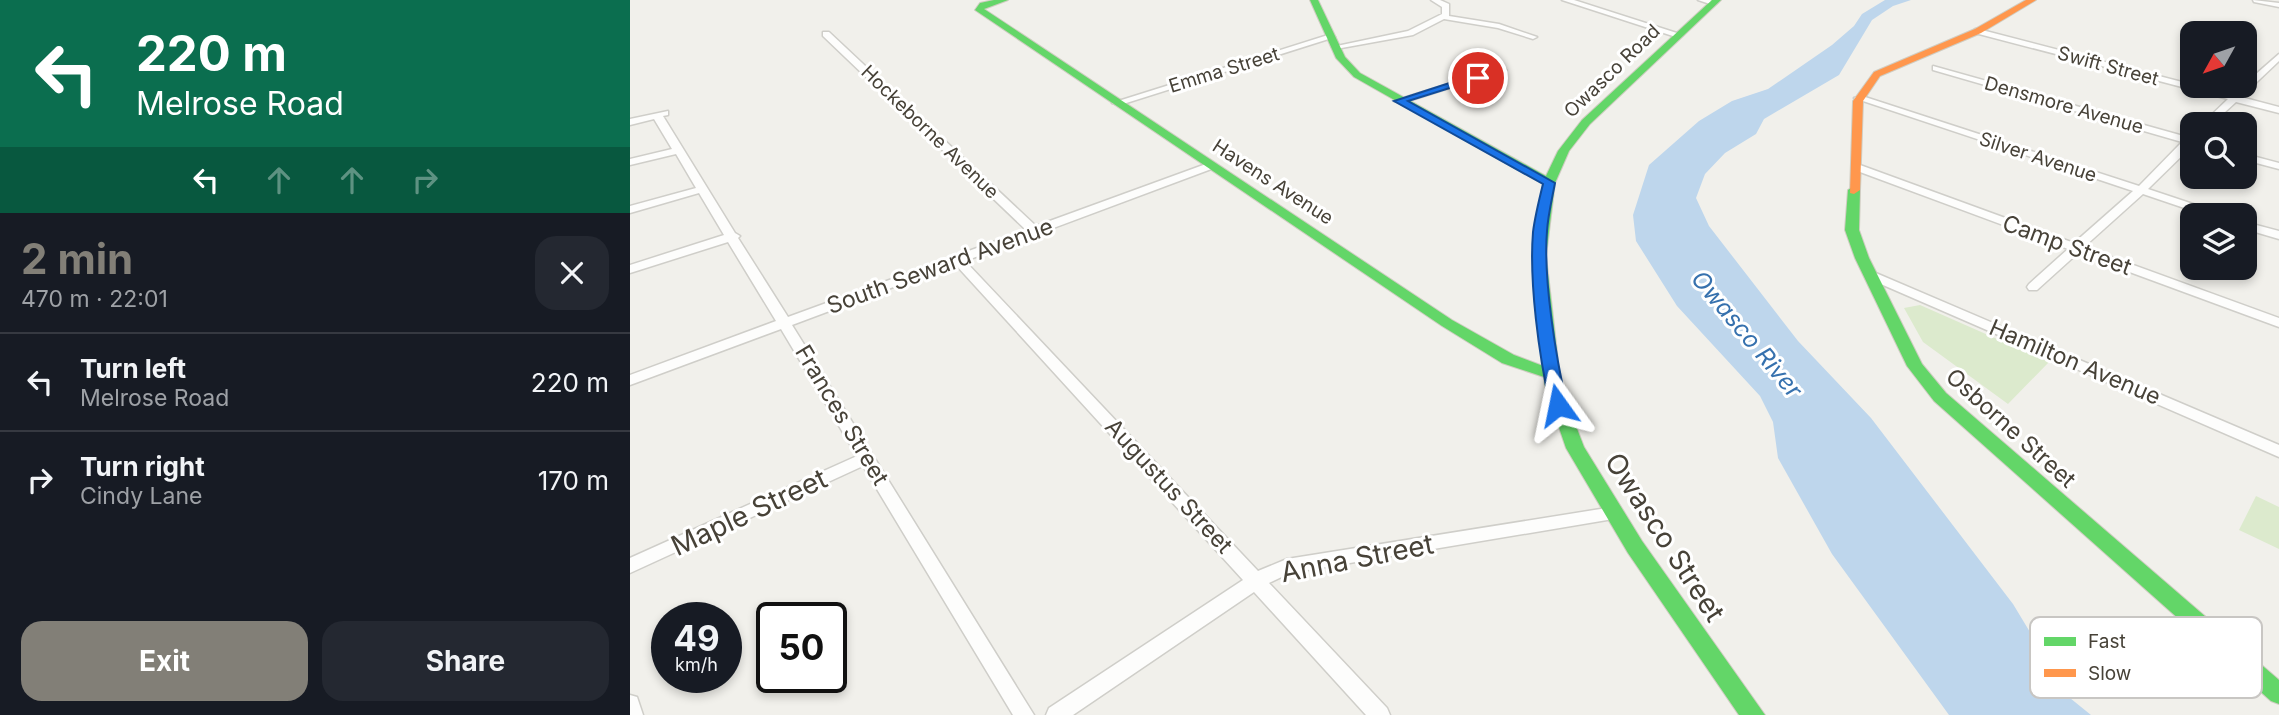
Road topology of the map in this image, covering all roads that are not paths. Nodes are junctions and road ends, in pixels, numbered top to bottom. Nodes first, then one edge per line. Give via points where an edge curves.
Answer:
1 (1004, 0) edge
2 (1314, 0) edge
3 (1436, 0) edge
4 (1566, 0) edge
5 (2032, 0) edge
6 (2257, 0) edge
7 (1711, 1) edge
8 (2279, 5) edge
9 (1444, 17) junction
10 (1978, 31) junction
11 (827, 34) dead end
12 (1679, 35) junction
13 (1533, 37) dead end
14 (1334, 42) junction
15 (2279, 56) edge
16 (2275, 64) edge
17 (1936, 68) dead end
18 (1502, 70) dead end
19 (1860, 98) junction
20 (2234, 99) junction
21 (1399, 101) junction
22 (1117, 103) junction
23 (2279, 110) edge
24 (2220, 112) edge
25 (630, 122) edge
26 (2180, 137) edge
27 (679, 150) junction
28 (2180, 152) edge
29 (2257, 160) edge
30 (630, 162) edge
31 (1210, 166) junction
32 (2279, 166) edge
33 (1856, 167) junction
34 (1549, 183) junction
35 (703, 189) junction
36 (2140, 191) junction
37 (2180, 204) edge
38 (630, 210) edge
39 (2257, 229) edge
40 (1034, 231) junction
41 (734, 236) junction
42 (2279, 236) edge
43 (2077, 249) junction
44 (957, 259) junction
45 (630, 269) edge
46 (1871, 275) junction
47 (2033, 287) dead end
48 (786, 322) junction
49 (2279, 323) edge
50 (1552, 377) junction
51 (630, 380) edge
52 (2279, 451) edge
53 (867, 458) junction
54 (1613, 513) junction
55 (630, 566) edge
56 (1256, 581) junction
57 (2191, 617) edge
58 (2262, 679) edge
59 (2279, 694) edge
60 (630, 704) edge
61 (633, 715) edge
62 (1024, 715) edge
63 (1056, 715) edge
64 (1380, 715) edge
65 (1753, 715) edge

1 - 22 street, Havens Avenue via 982,5 979,10
2 - 14 street
3 - 9 street via 1447,8
4 - 12 street
5 - 10 street
6 - 8 street
7 - 12 street, Owasco Road
9 - 13 street
9 - 14 street, Emma Street via 1410,33
10 - 19 street via 1877,74
10 - 20 street, Swift Street
11 - 40 street, Hockeborne Avenue
12 - 34 street, Owasco Road via 1576,134
14 - 21 street via 1345,65
14 - 22 street, Emma Street
15 - 16 street
16 - 20 street
17 - 26 street, Densmore Avenue
18 - 21 street
19 - 33 street, Osborne Street
19 - 36 street, Silver Avenue
20 - 23 street, Swift Street
20 - 24 street
21 - 34 street
22 - 31 street, Havens Avenue
25 - 27 street, Frances Street via 662,114
27 - 30 street
27 - 35 street, Frances Street
28 - 36 street
29 - 32 street
31 - 40 street, South Seward Avenue
31 - 50 street, Havens Avenue via 1522,367
33 - 43 street, Camp Street
33 - 46 street, Osborne Street via 1852,230
34 - 50 street, Owasco Road via 1539,256
35 - 38 street
35 - 41 street, Frances Street
36 - 37 street, Silver Avenue
36 - 43 street
39 - 42 street
40 - 44 street, South Seward Avenue
41 - 45 street
41 - 48 street, Frances Street
43 - 47 street
43 - 49 street, Camp Street
44 - 48 street, South Seward Avenue
44 - 56 street, Augustus Street
46 - 52 street, Hamilton Avenue
46 - 57 street, Osborne Street via 1915,366 1940,397
48 - 51 street, South Seward Avenue
48 - 53 street, Frances Street
50 - 54 street, Owasco Street via 1575,448
53 - 55 street, Maple Street
53 - 62 street, Frances Street
54 - 56 street, Anna Street via 1287,566
54 - 65 street, Owasco Street
56 - 63 street, Anna Street
56 - 64 street, Augustus Street
58 - 59 street, Osborne Street
60 - 61 street

